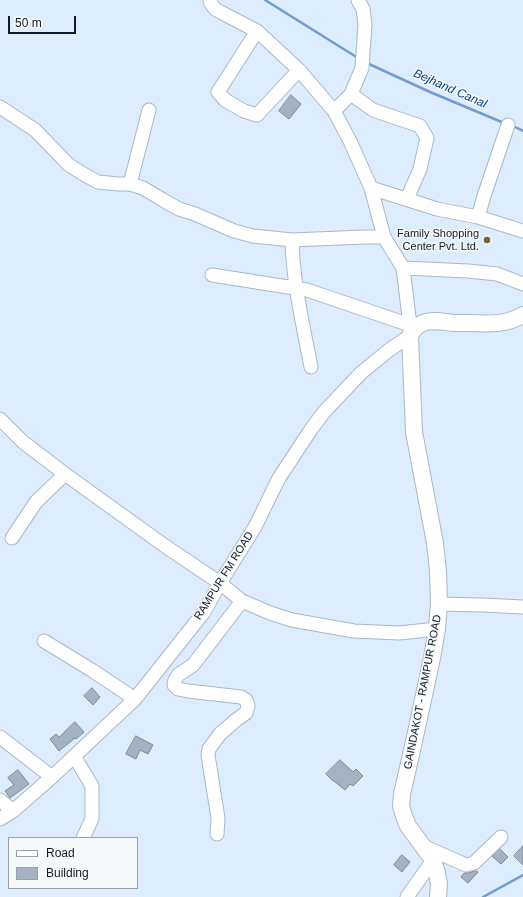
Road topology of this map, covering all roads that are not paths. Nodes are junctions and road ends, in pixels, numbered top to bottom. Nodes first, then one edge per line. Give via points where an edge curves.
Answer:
1 (210, 0) edge
2 (358, 0) edge
3 (256, 30) junction
4 (299, 70) junction
5 (351, 94) junction
6 (0, 107) edge
7 (149, 110) dead end
8 (334, 110) junction
9 (508, 126) dead end
10 (130, 184) junction
11 (371, 188) junction
12 (407, 199) junction
13 (478, 217) junction
14 (523, 231) edge
15 (384, 237) junction
16 (292, 240) junction
17 (403, 268) junction
18 (212, 275) dead end
19 (523, 284) edge
20 (296, 288) junction
21 (523, 315) edge
22 (410, 330) junction
23 (311, 367) dead end
24 (0, 419) edge
25 (65, 474) junction
26 (12, 538) dead end
27 (220, 583) junction
28 (242, 601) junction
29 (439, 604) junction
30 (523, 607) edge
31 (437, 629) junction
32 (44, 641) dead end
33 (135, 699) junction
34 (0, 737) edge
35 (74, 756) junction
36 (52, 777) junction
37 (0, 800) edge
38 (13, 811) junction
39 (0, 819) edge
40 (217, 834) dead end
41 (83, 837) edge
42 (501, 838) dead end
43 (423, 846) junction
44 (433, 860) junction
45 (407, 897) edge
46 (438, 897) edge

1 - 3 street via 215,9
2 - 5 street via 363,9 365,24 362,68
3 - 4 street
3 - 4 street via 218,92 225,100 257,115
4 - 8 street
5 - 8 street
5 - 12 street via 373,110 420,126 427,138 420,169
6 - 10 street via 35,130 69,165 85,175 98,182
7 - 10 street
8 - 11 street
9 - 13 street
10 - 16 street via 143,188 179,209 234,231 253,236
11 - 12 street
11 - 15 street
12 - 13 street via 438,209
13 - 14 street
15 - 16 street
15 - 17 street
16 - 20 street
17 - 19 street via 497,274
17 - 22 street
18 - 20 street
20 - 22 street
20 - 23 street
21 - 22 main road via 497,324 429,322
22 - 27 street, RAMPUR FM ROAD via 361,373 324,412 279,478 255,527
22 - 29 main road, GAINDAKOT - RAMPUR ROAD via 414,432 435,543
24 - 25 street via 23,442
25 - 26 street via 36,502
25 - 27 street
27 - 28 street
27 - 33 street, RAMPUR FM ROAD via 204,612
28 - 31 street via 292,620 354,631 399,633
28 - 40 street via 193,665 178,675 174,685 178,689 188,691 241,697 246,700 248,706 246,713 220,734 209,750 218,818
29 - 30 street
29 - 31 main road, GAINDAKOT - RAMPUR ROAD
31 - 43 main road, GAINDAKOT - RAMPUR ROAD via 401,806 408,826
32 - 33 street
33 - 35 street, RAMPUR FM ROAD
34 - 36 street
35 - 36 street, RAMPUR FM ROAD
35 - 41 street via 92,786 92,819
36 - 38 street, RAMPUR FM ROAD
37 - 38 street
38 - 39 street, RAMPUR FM ROAD
42 - 43 street via 474,864 466,865
43 - 44 main road, GAINDAKOT - RAMPUR ROAD
44 - 45 street
44 - 46 main road, GAINDAKOT - RAMPUR ROAD via 439,884

